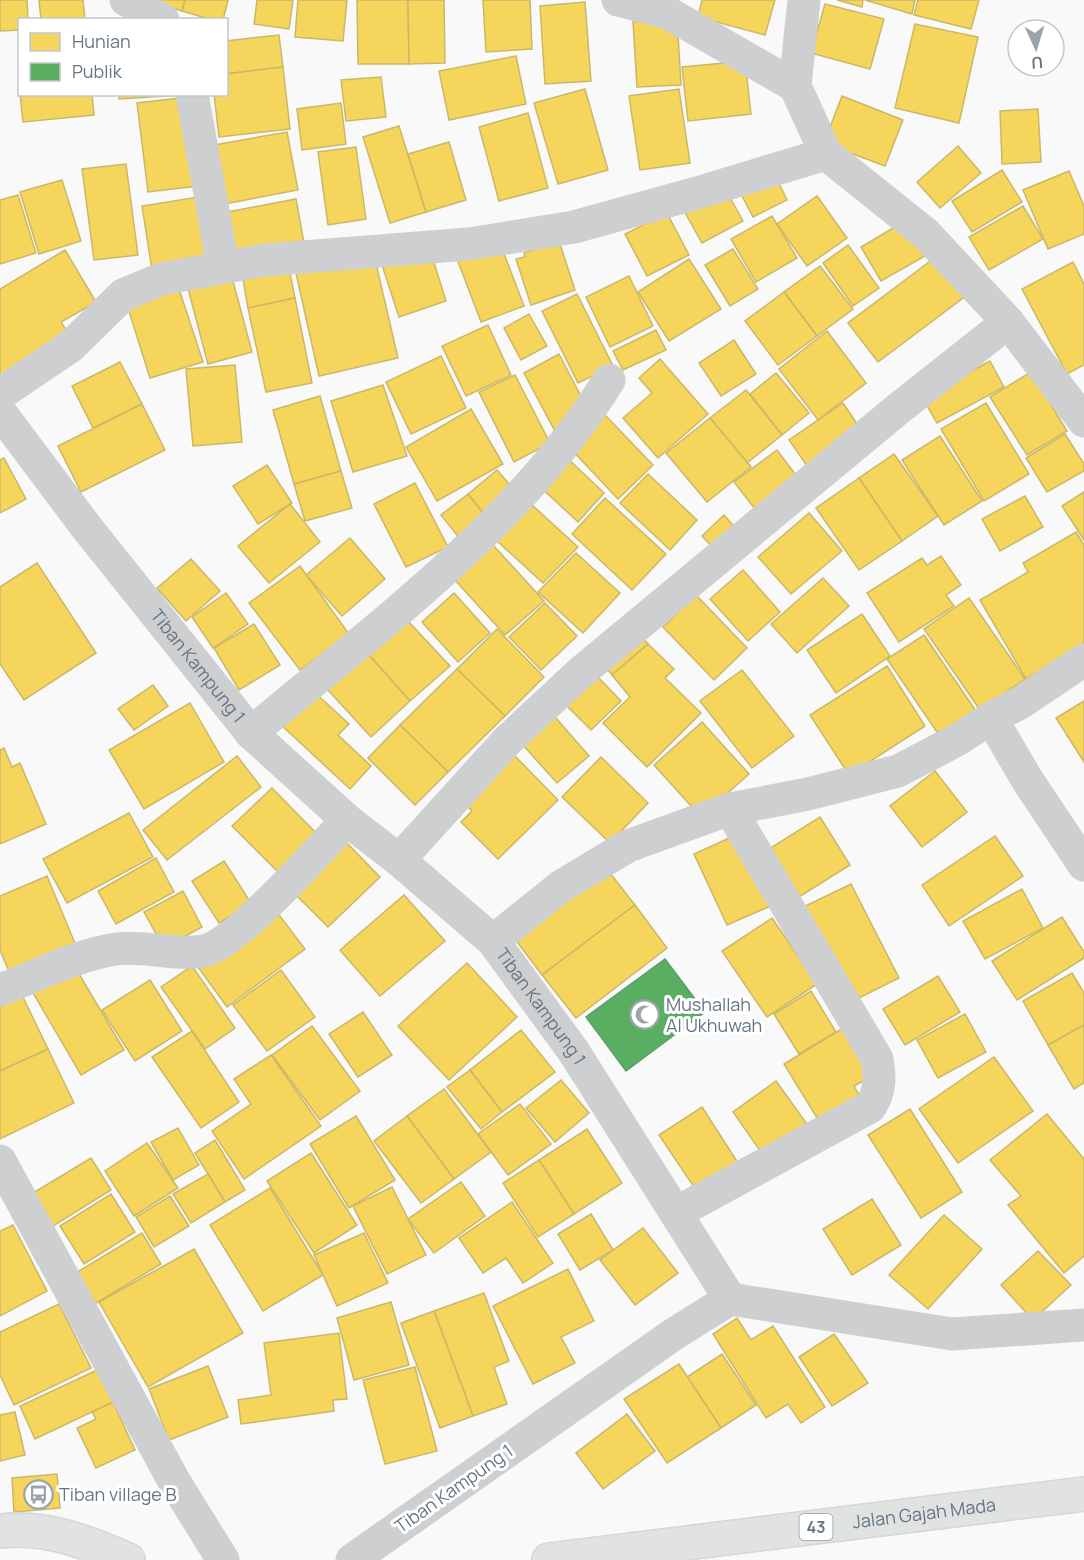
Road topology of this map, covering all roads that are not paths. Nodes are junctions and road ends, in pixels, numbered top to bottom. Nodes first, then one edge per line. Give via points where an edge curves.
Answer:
1 (126, 0) edge
2 (618, 0) edge
3 (804, 0) edge
4 (159, 18) edge
5 (795, 87) junction
6 (192, 96) edge
7 (826, 154) junction
8 (223, 266) junction
9 (1008, 322) junction
10 (609, 380) dead end
11 (0, 394) edge
12 (0, 412) edge
13 (1084, 421) edge
14 (1084, 660) edge
15 (991, 718) junction
16 (251, 733) junction
17 (730, 808) junction
18 (347, 820) junction
19 (399, 860) junction
20 (1084, 865) edge
21 (493, 941) junction
22 (0, 990) edge
23 (0, 1161) edge
24 (676, 1213) junction
25 (730, 1299) junction
26 (1084, 1325) edge
27 (1084, 1494) edge
28 (0, 1531) edge
29 (128, 1560) edge
30 (223, 1560) edge
31 (352, 1560) edge
32 (549, 1560) edge

1 - 4 street
2 - 5 street via 668,13
3 - 5 street
5 - 7 street
6 - 8 street
7 - 8 street via 574,227 469,244
7 - 9 street via 926,234
8 - 11 street via 161,279 123,295 71,346
9 - 13 street
9 - 19 street via 579,673 507,741
10 - 16 street via 566,442 469,550
12 - 16 street, Tiban Kampung 1
14 - 15 street
15 - 17 street via 898,771 808,794
15 - 20 street
16 - 18 street, Tiban Kampung 1
17 - 21 street via 628,846 560,887
17 - 24 street via 877,1059 881,1083 870,1107
18 - 19 street, Tiban Kampung 1
18 - 22 street via 272,899 222,942 203,951 117,949
19 - 21 street, Tiban Kampung 1
21 - 24 street, Tiban Kampung 1 via 574,1052
23 - 30 street via 174,1481
24 - 25 street, Tiban Kampung 1
25 - 26 street via 952,1334
25 - 31 street, Tiban Kampung 1
27 - 32 highway, Jalan Gajah Mada / 43
28 - 29 highway via 53,1533 84,1540

